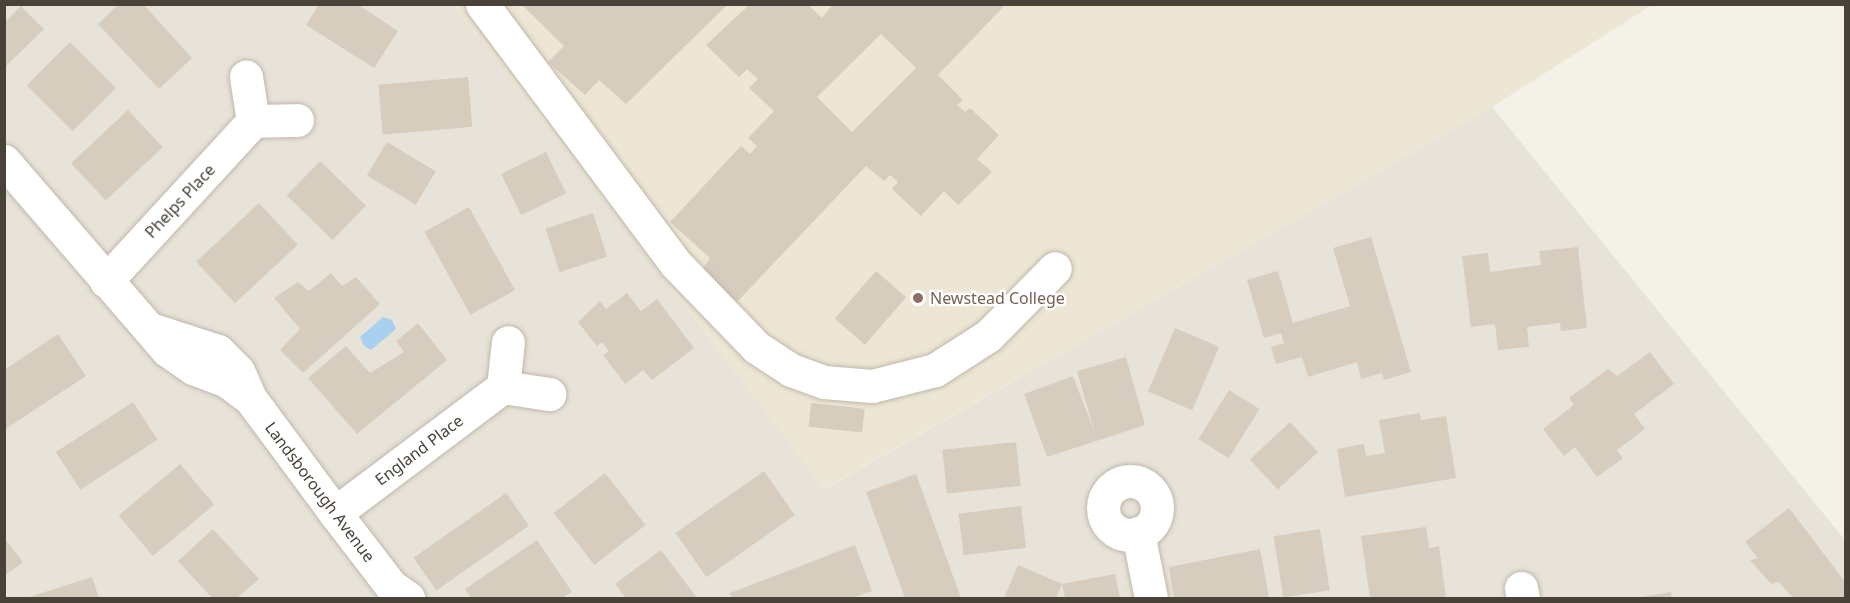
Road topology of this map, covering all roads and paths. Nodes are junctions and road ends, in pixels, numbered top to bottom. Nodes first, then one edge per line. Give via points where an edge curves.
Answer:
1 (482, 4) edge
2 (246, 77) dead end
3 (297, 120) dead end
4 (253, 121) junction
5 (4, 161) edge
6 (1055, 268) dead end
7 (106, 281) junction
8 (508, 342) dead end
9 (502, 387) junction
10 (549, 394) dead end
11 (335, 513) junction
12 (1138, 533) dead end
13 (398, 594) edge
14 (1151, 598) edge

1 - 6 street via 675,263 756,347 791,370 824,382 872,386 935,370 988,336
2 - 4 street
3 - 4 street
4 - 7 street, Phelps Place
5 - 7 street, Landsborough Avenue
7 - 11 street, Landsborough Avenue via 167,350 193,368 227,381 250,398
8 - 9 street
9 - 10 street
9 - 11 street, England Place
11 - 13 street, Landsborough Avenue
12 - 14 street

